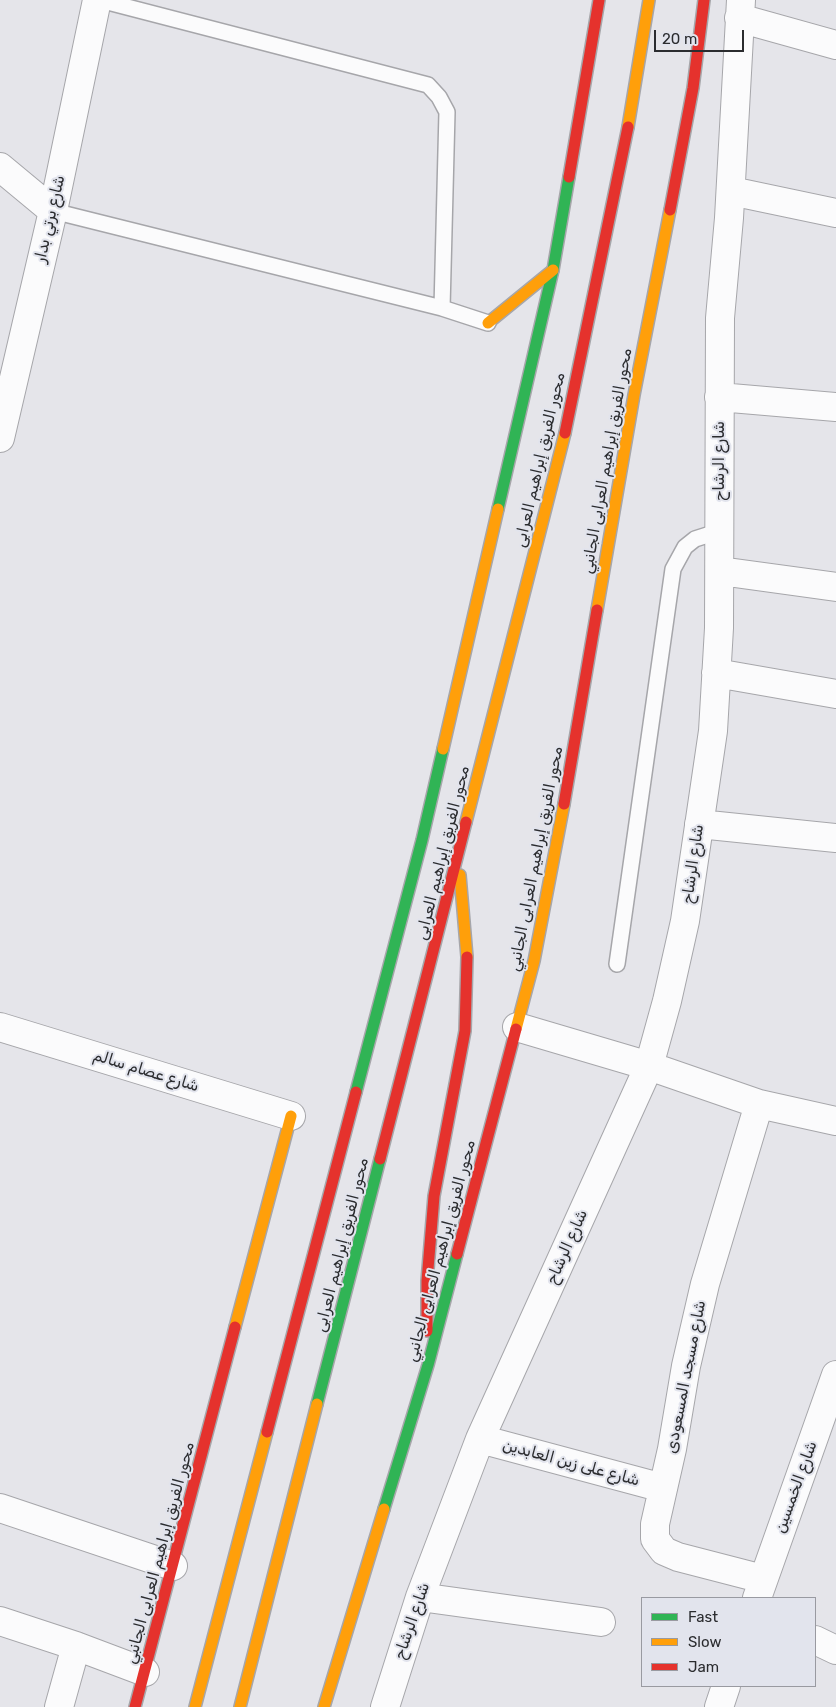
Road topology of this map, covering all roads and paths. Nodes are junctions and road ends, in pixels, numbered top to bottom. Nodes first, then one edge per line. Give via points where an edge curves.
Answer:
1 (98, 0) edge
2 (599, 0) edge
3 (649, 0) edge
4 (704, 0) edge
5 (740, 9) edge
6 (836, 45) edge
7 (0, 167) edge
8 (731, 191) junction
9 (52, 211) junction
10 (836, 213) edge
11 (553, 270) junction
12 (442, 308) junction
13 (488, 323) joint
14 (719, 398) junction
15 (836, 407) edge
16 (0, 438) edge
17 (720, 530) junction
18 (720, 570) junction
19 (836, 587) edge
20 (716, 673) junction
21 (836, 694) edge
22 (699, 824) junction
23 (836, 838) edge
24 (458, 859) junction
25 (617, 964) dead end
26 (0, 1027) edge
27 (517, 1027) junction
28 (649, 1066) junction
29 (759, 1104) junction
30 (291, 1116) joint
31 (836, 1121) edge
32 (428, 1365) junction
33 (836, 1375) edge
34 (480, 1439) junction
35 (663, 1488) junction
36 (0, 1508) edge
37 (173, 1566) junction
38 (760, 1589) edge
39 (420, 1597) junction
40 (0, 1621) edge
41 (601, 1622) dead end
42 (816, 1640) edge
43 (76, 1646) junction
44 (836, 1650) edge
45 (145, 1672) junction
46 (726, 1687) edge
47 (59, 1707) edge
48 (135, 1707) edge
49 (195, 1707) edge
50 (240, 1707) edge
51 (324, 1707) edge
52 (386, 1707) edge
53 (718, 1707) edge

1 - 9 street, شارع برتي بدار
1 - 12 lane via 428,85 448,112
2 - 11 main road, محور الفريق إبراهيم العرابى
3 - 24 main road, محور الفريق إبراهيم العرابى via 626,140 564,437
4 - 27 main road, محور الفريق إبراهيم العرابى الجانبي via 693,88 634,395 560,826 534,960
5 - 6 street
5 - 8 street, شارع الرشاح
7 - 9 street
8 - 10 street
8 - 14 street, شارع الرشاح via 720,318
9 - 12 lane
9 - 16 street, شارع برتي بدار
11 - 13 main road
11 - 49 main road, محور الفريق إبراهيم العرابى via 422,840
12 - 13 lane
14 - 15 street
14 - 17 street, شارع الرشاح
17 - 18 street, شارع الرشاح
17 - 25 lane via 695,539 685,547 672,569
18 - 19 street
18 - 20 street, شارع الرشاح
20 - 21 street
20 - 22 street, شارع الرشاح via 712,731
22 - 23 street
22 - 28 street, شارع الرشاح via 685,921 668,1001
24 - 32 main road via 467,945 466,1014 432,1213 427,1281
24 - 50 main road, محور الفريق إبراهيم العرابى
26 - 30 street, شارع عصام سالم
27 - 28 street
27 - 32 main road, محور الفريق إبراهيم العرابى الجانبي
28 - 29 street
28 - 34 street, شارع الرشاح
29 - 31 street
29 - 35 street, شارع مسجد المسعودى via 705,1284
30 - 37 main road, محور الفريق إبراهيم العرابى الجانبي
32 - 51 main road, محور الفريق إبراهيم العرابى الجانبي
33 - 38 street, شارع الخمسين
34 - 35 street, شارع على زين العابدين
34 - 39 street, شارع الرشاح
35 - 38 street, شارع مسجد المسعودى via 655,1539 664,1551
36 - 37 street
37 - 45 main road, محور الفريق إبراهيم العرابى الجانبي
39 - 41 street
39 - 52 street, شارع الرشاح
40 - 43 street
42 - 44 street
43 - 45 street
43 - 47 street
45 - 48 main road, محور الفريق إبراهيم العرابى الجانبي
46 - 53 street

